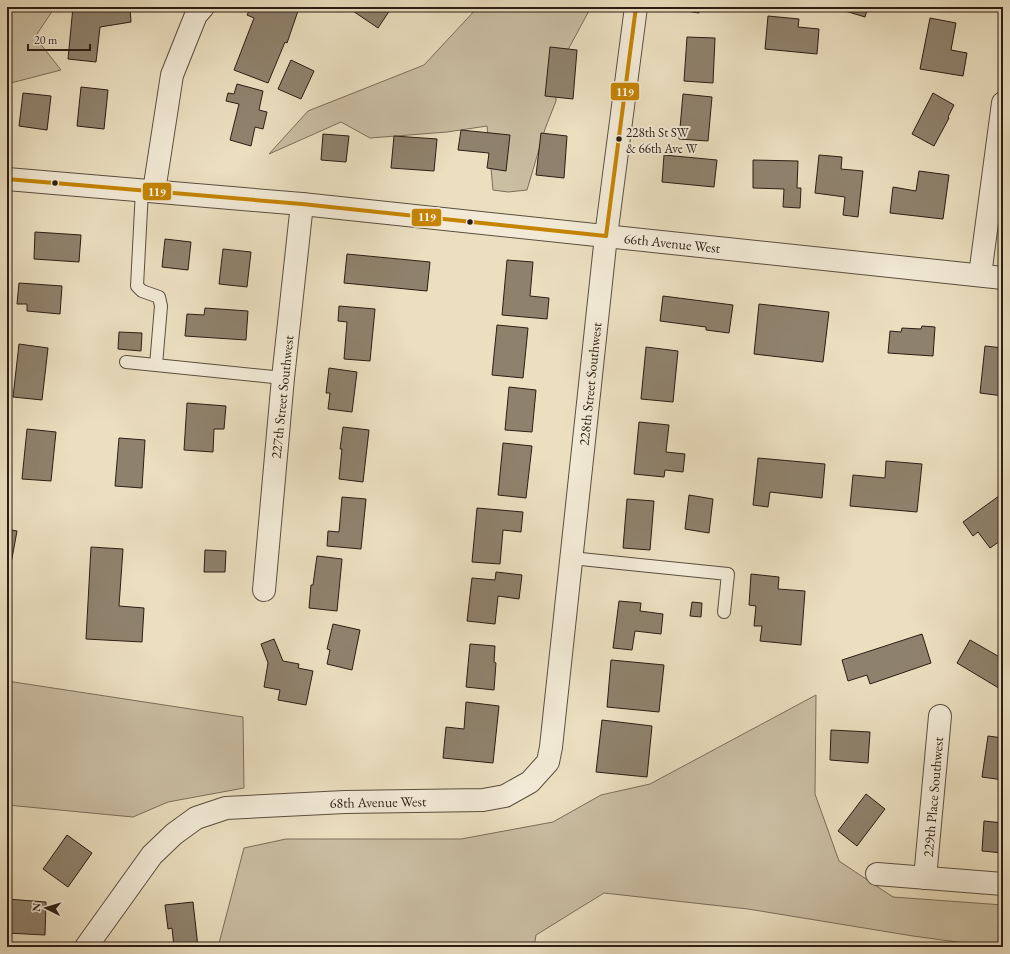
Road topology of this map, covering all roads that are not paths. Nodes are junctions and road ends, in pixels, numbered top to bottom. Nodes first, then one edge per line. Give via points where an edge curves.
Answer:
1 (203, 7) edge
2 (636, 7) edge
3 (1003, 103) edge
4 (7, 178) edge
5 (148, 190) junction
6 (302, 204) junction
7 (606, 236) junction
8 (980, 275) junction
9 (1003, 278) edge
10 (126, 362) dead end
11 (156, 365) junction
12 (283, 378) junction
13 (571, 558) junction
14 (264, 590) dead end
15 (724, 612) dead end
16 (940, 716) dead end
17 (548, 762) joint
18 (877, 874) dead end
19 (925, 878) junction
20 (1003, 884) edge
21 (86, 947) edge

1 - 5 street via 196,15 172,75
2 - 7 street, 228th Street Southwest
3 - 8 street
4 - 5 street, 66th Avenue West
5 - 6 street, 66th Avenue West
5 - 11 lane via 137,286 142,292 159,297 161,306
6 - 7 street, 66th Avenue West
6 - 12 street, 227th Street Southwest
7 - 8 street, 66th Avenue West
7 - 13 street, 228th Street Southwest
8 - 9 street, 66th Avenue West
10 - 11 lane
11 - 12 lane
12 - 14 street, 227th Street Southwest
13 - 15 lane via 728,574
13 - 17 street, 228th Street Southwest
16 - 19 street, 229th Place Southwest
17 - 21 street, 68th Avenue West via 530,782 518,790 483,800 345,802 226,808 196,818 152,855
18 - 19 street
19 - 20 street

